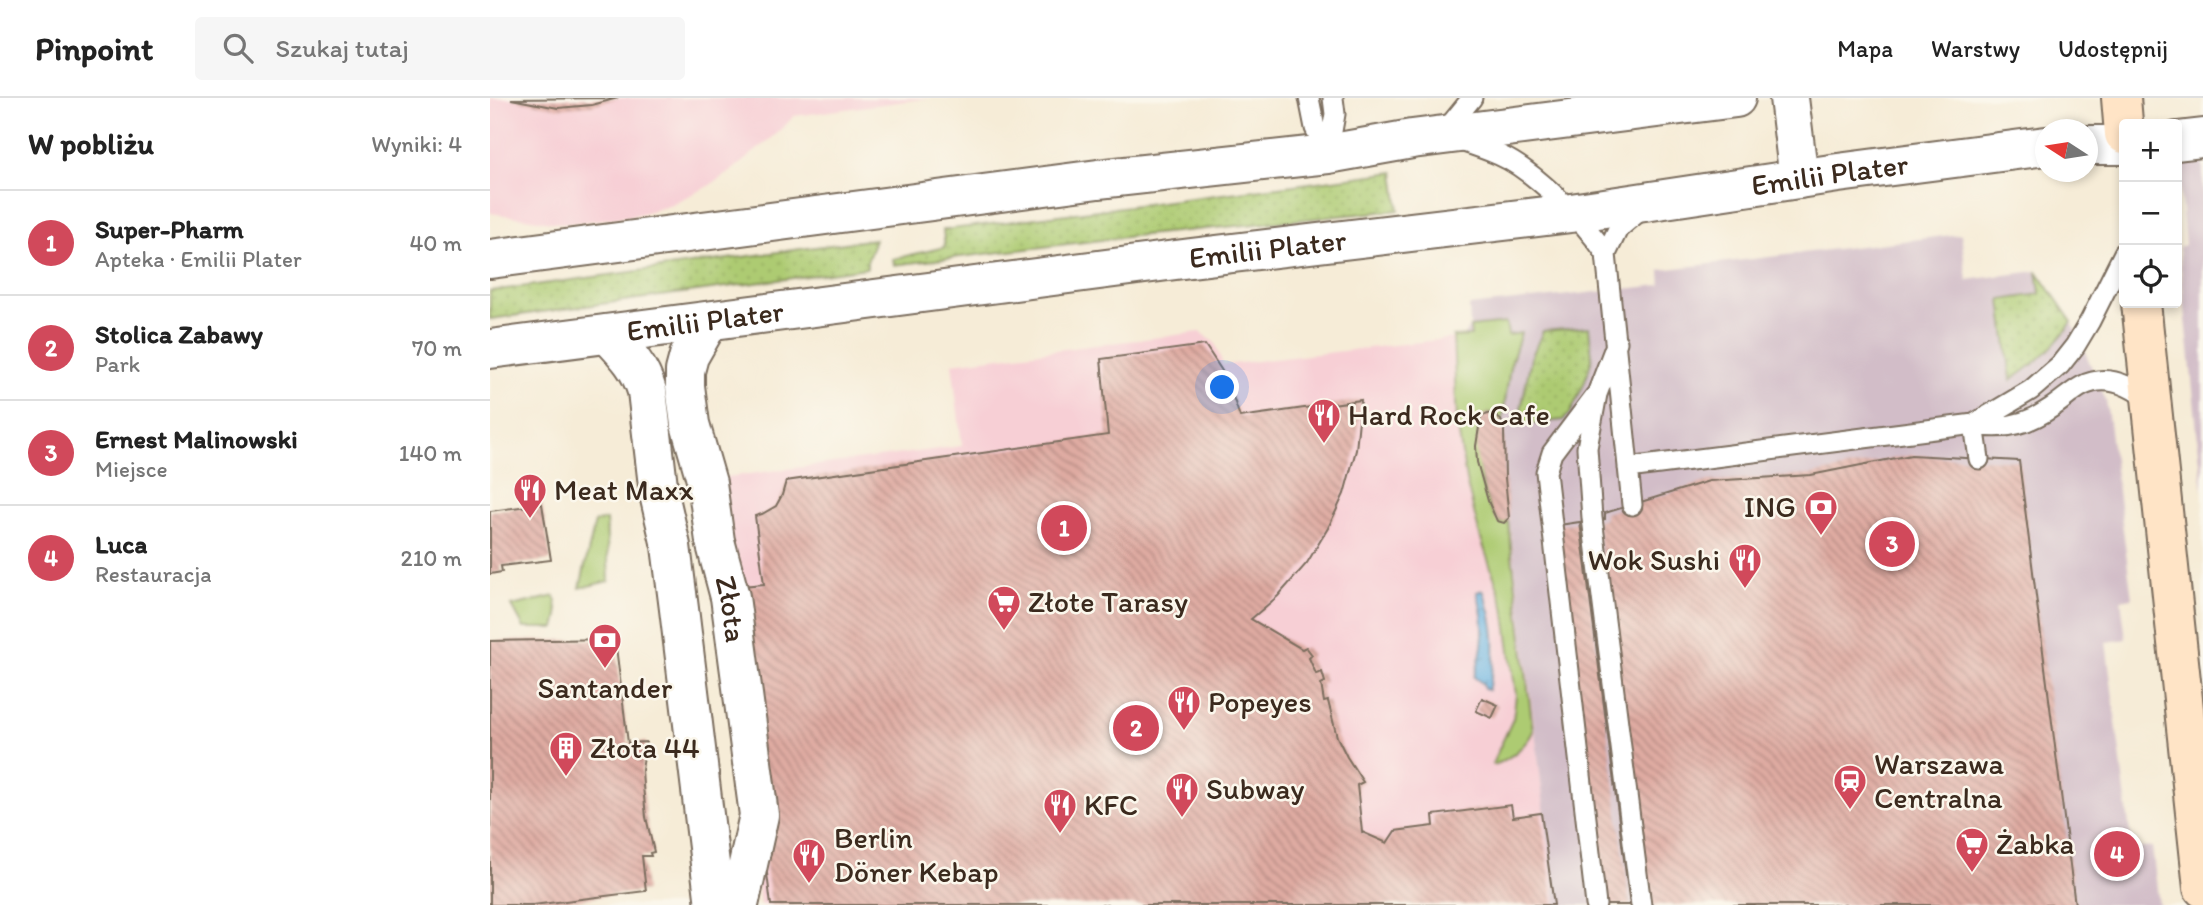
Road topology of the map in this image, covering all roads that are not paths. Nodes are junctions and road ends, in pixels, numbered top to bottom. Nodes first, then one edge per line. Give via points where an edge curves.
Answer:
1 (1309, 98) edge
2 (1333, 98) edge
3 (1472, 98) edge
4 (1736, 98) edge
5 (1790, 98) edge
6 (2121, 98) edge
7 (2123, 119) edge
8 (1442, 135) junction
9 (2203, 138) edge
10 (2182, 140) edge
11 (2098, 145) edge
12 (2119, 145) edge
13 (2035, 147) edge
14 (1328, 154) junction
15 (1799, 179) junction
16 (1651, 203) junction
17 (1571, 214) junction
18 (1606, 254) junction
19 (490, 259) edge
20 (2119, 263) edge
21 (2142, 308) edge
22 (709, 321) junction
23 (608, 334) junction
24 (1617, 342) junction
25 (490, 349) edge
26 (1597, 394) junction
27 (2152, 403) junction
28 (1974, 424) junction
29 (1979, 459) dead end
30 (1628, 468) junction
31 (1632, 505) dead end
32 (2203, 888) edge
33 (715, 905) edge
34 (739, 905) edge
35 (1596, 905) edge
36 (1641, 905) edge

1 - 14 lane via 1315,128
2 - 14 lane
3 - 8 lane
4 - 8 street
5 - 15 street
6 - 7 main road
8 - 14 street
8 - 17 lane via 1501,155 1538,180
9 - 10 street
11 - 12 street
13 - 15 street, Emilii Plater
14 - 19 street via 1098,179
15 - 16 street, Emilii Plater
16 - 17 street, Emilii Plater
16 - 18 lane via 1618,229
17 - 18 lane
17 - 22 street, Emilii Plater
18 - 24 lane
20 - 28 lane via 2090,321 2060,365 2031,390
21 - 27 main road
22 - 23 street, Emilii Plater
22 - 34 street, Złota via 689,356 685,386 730,597 759,815
23 - 25 street, Emilii Plater
23 - 33 street, Złota via 634,361 647,391
24 - 26 lane
24 - 30 lane
26 - 35 lane via 1552,453 1546,472
26 - 36 lane via 1587,448 1592,518
27 - 28 lane via 2120,382 2107,380 2084,384 2042,414 2017,425 1992,429
27 - 32 main road
28 - 29 lane
28 - 30 lane
30 - 31 lane

